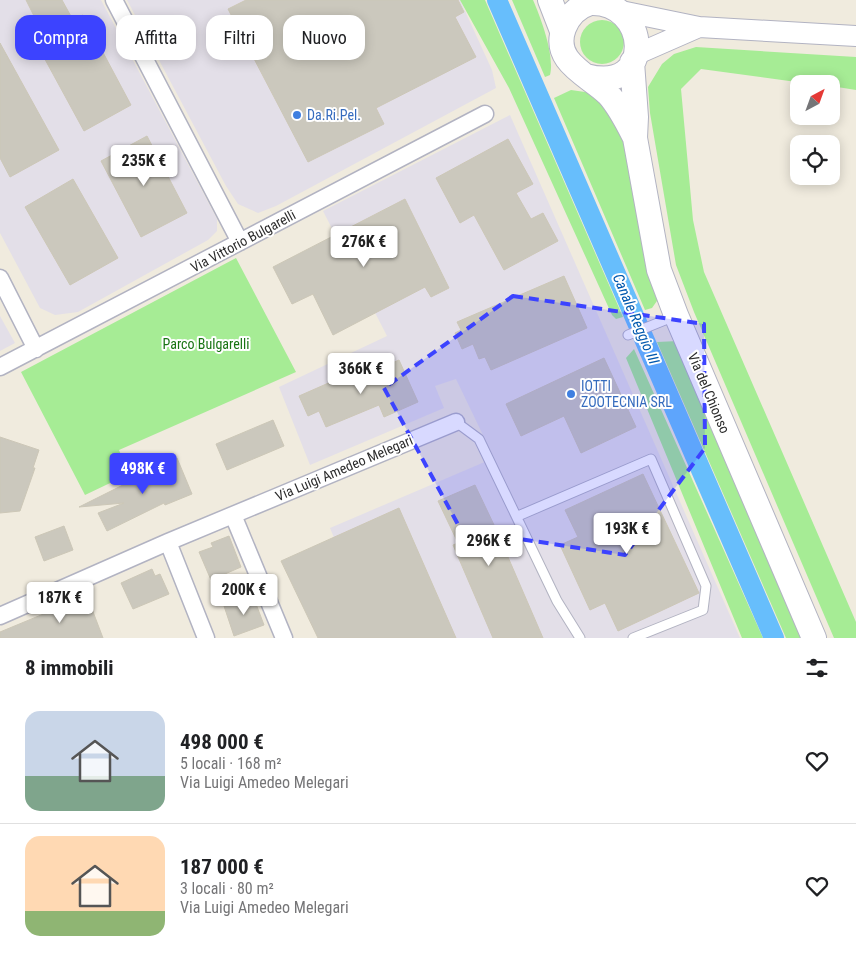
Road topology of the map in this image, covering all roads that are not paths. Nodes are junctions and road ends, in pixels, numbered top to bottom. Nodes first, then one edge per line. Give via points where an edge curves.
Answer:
1 (114, 0) edge
2 (550, 0) edge
3 (599, 1) edge
4 (626, 12) junction
5 (699, 27) junction
6 (562, 31) junction
7 (856, 36) edge
8 (633, 59) junction
9 (586, 76) junction
10 (485, 114) dead end
11 (635, 138) junction
12 (240, 242) junction
13 (0, 278) edge
14 (665, 319) junction
15 (628, 335) dead end
16 (36, 349) junction
17 (0, 367) edge
18 (456, 422) joint
19 (233, 515) junction
20 (518, 516) junction
21 (168, 542) junction
22 (0, 616) edge
23 (206, 638) edge
24 (284, 638) edge
25 (580, 638) edge
26 (633, 638) edge
27 (814, 638) edge

1 - 12 street
2 - 6 main road, Via del Chionso
3 - 4 main road via 616,5
3 - 6 main road via 583,5 574,12
4 - 5 street
4 - 8 main road, Via del Chionso via 638,37
5 - 7 street
5 - 8 street
6 - 9 main road, Via del Chionso via 561,42 568,62
8 - 9 main road via 620,72 606,78
8 - 11 main road, Via del Chionso
9 - 11 main road, Via del Chionso via 609,95
10 - 12 street, Via Vittorio Bulgarelli
11 - 14 main road, Via del Chionso
12 - 16 street, Via Vittorio Bulgarelli
13 - 16 street
14 - 15 lane
14 - 27 main road, Via del Chionso
16 - 17 street, Via Vittorio Bulgarelli
18 - 19 street, Via Luigi Amedeo Melegari
18 - 20 lane via 479,438
19 - 21 street, Via Luigi Amedeo Melegari
19 - 24 street
20 - 25 lane via 558,602
20 - 26 lane via 651,460 706,586 703,610
21 - 22 street, Via Luigi Amedeo Melegari
21 - 23 street

